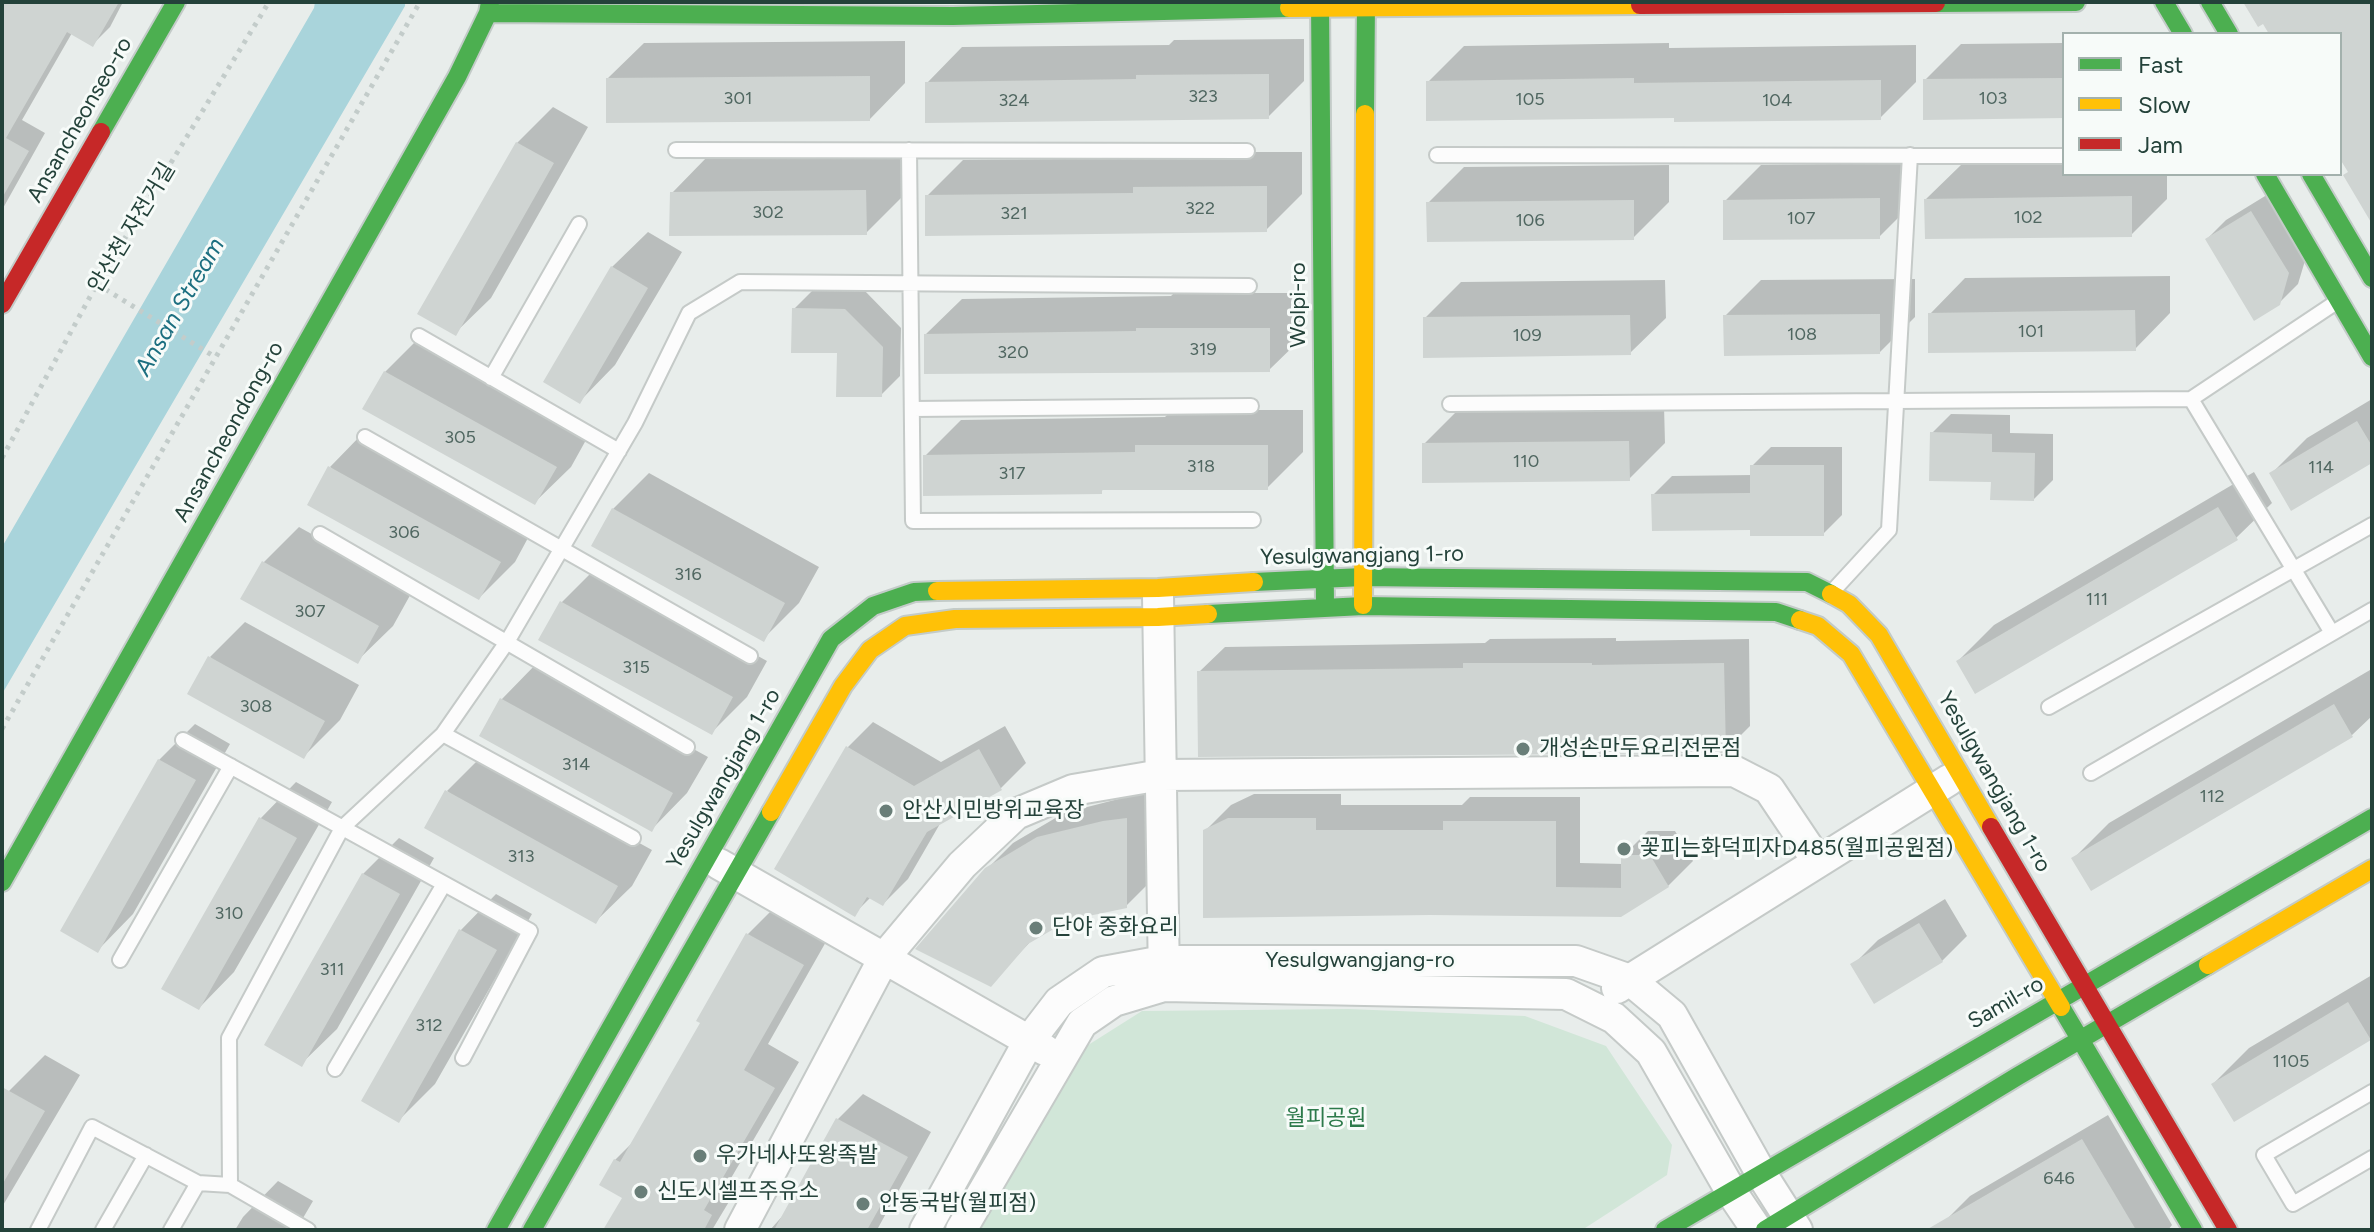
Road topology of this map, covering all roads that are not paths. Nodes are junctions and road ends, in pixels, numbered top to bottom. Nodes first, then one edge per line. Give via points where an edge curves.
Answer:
1 (176, 2) edge
2 (2076, 2) edge
3 (2164, 2) edge
4 (2210, 2) edge
5 (1320, 5) edge
6 (1366, 5) edge
7 (489, 8) edge
8 (2182, 32) edge
9 (2228, 32) edge
10 (676, 150) dead end
11 (909, 150) junction
12 (1247, 151) dead end
13 (1437, 155) dead end
14 (1910, 155) junction
15 (2062, 156) edge
16 (2266, 176) edge
17 (2312, 176) edge
18 (579, 224) dead end
19 (2372, 278) edge
20 (911, 284) junction
21 (1249, 286) dead end
22 (2338, 300) junction
23 (2, 304) edge
24 (419, 336) dead end
25 (2372, 357) edge
26 (491, 378) junction
27 (2191, 399) junction
28 (1897, 402) junction
29 (1450, 404) dead end
30 (1251, 406) dead end
31 (912, 409) junction
32 (365, 437) dead end
33 (619, 451) junction
34 (1253, 520) dead end
35 (2372, 525) edge
36 (320, 534) dead end
37 (562, 549) junction
38 (2294, 569) junction
39 (1325, 577) junction
40 (1363, 577) junction
41 (1830, 594) junction
42 (1158, 603) junction
43 (1363, 606) junction
44 (1325, 607) junction
45 (2372, 610) edge
46 (2332, 633) junction
47 (507, 642) junction
48 (750, 656) dead end
49 (2049, 707) dead end
50 (443, 734) junction
51 (183, 740) dead end
52 (687, 747) dead end
53 (231, 766) junction
54 (1961, 773) junction
55 (2091, 773) dead end
56 (1161, 775) junction
57 (1932, 791) junction
58 (2372, 818) edge
59 (342, 828) junction
60 (633, 838) dead end
61 (707, 857) junction
62 (1818, 862) junction
63 (2372, 869) edge
64 (736, 874) junction
65 (2, 882) edge
66 (444, 884) junction
67 (884, 958) junction
68 (120, 960) dead end
69 (1164, 974) junction
70 (1630, 980) junction
71 (2085, 984) junction
72 (2057, 1001) junction
73 (1589, 1006) junction
74 (2108, 1024) junction
75 (1029, 1041) junction
76 (2080, 1041) junction
77 (463, 1058) dead end
78 (1061, 1059) junction
79 (335, 1069) dead end
80 (2372, 1092) edge
81 (146, 1155) junction
82 (2372, 1158) edge
83 (1762, 1175) junction
84 (198, 1183) junction
85 (230, 1185) junction
86 (1732, 1193) junction
87 (1784, 1225) edge
88 (38, 1230) edge
89 (103, 1230) edge
90 (171, 1230) edge
91 (308, 1230) edge
92 (496, 1230) edge
93 (532, 1230) edge
94 (740, 1230) edge
95 (925, 1230) edge
96 (961, 1230) edge
97 (1665, 1230) edge
98 (1757, 1230) edge
99 (2193, 1230) edge
100 (2228, 1230) edge

1 - 23 street, Ansancheonseo-ro
2 - 6 street
3 - 8 street
4 - 9 street
5 - 6 street
5 - 7 street via 953,16
5 - 39 street, Wolpi-ro
6 - 40 street
7 - 65 street, Ansancheondong-ro via 457,77
10 - 11 lane
11 - 12 lane
11 - 20 lane
13 - 14 lane
14 - 15 lane
14 - 28 lane
16 - 22 street
17 - 19 street
18 - 26 lane
20 - 21 lane
20 - 31 lane
20 - 33 lane via 740,282 689,313
22 - 25 street
22 - 27 lane
24 - 26 lane
26 - 33 lane
27 - 28 lane
27 - 38 lane
28 - 29 lane
28 - 41 lane via 1889,530
30 - 31 lane
31 - 34 lane via 913,521
32 - 37 lane
33 - 37 lane
35 - 38 lane
36 - 47 lane
37 - 47 lane
37 - 48 lane
38 - 46 lane
38 - 49 lane
39 - 40 street, Yesulgwangjang 1-ro
39 - 42 street, Yesulgwangjang 1-ro
39 - 44 street, Wolpi-ro
40 - 41 street, Yesulgwangjang 1-ro via 1807,582
40 - 43 street
41 - 54 street, Yesulgwangjang 1-ro via 1849,604 1879,635
42 - 44 street, Yesulgwangjang 1-ro
42 - 56 street
42 - 61 street, Yesulgwangjang 1-ro via 929,591 873,606 831,639
42 - 64 street, Yesulgwangjang 1-ro via 905,626 870,650 843,686
43 - 44 street, Yesulgwangjang 1-ro
43 - 57 street, Yesulgwangjang 1-ro via 1776,612 1818,626 1851,654
45 - 46 lane
46 - 55 lane
47 - 50 lane
47 - 52 lane
50 - 59 lane
50 - 60 lane
51 - 53 lane
53 - 59 lane
53 - 68 lane
54 - 57 street
54 - 71 street, Yesulgwangjang 1-ro
56 - 62 street via 1734,771 1769,789
56 - 67 street via 1073,790 1016,814 962,865
56 - 69 street
57 - 62 street
57 - 72 street, Yesulgwangjang 1-ro
58 - 71 street, Samil-ro
59 - 66 lane
59 - 85 lane via 229,1038
61 - 64 street
61 - 92 street, Yesulgwangjang 1-ro
62 - 70 street
63 - 74 street
64 - 67 street
64 - 93 street, Yesulgwangjang 1-ro
66 - 77 lane via 530,931
66 - 79 lane
67 - 75 street
67 - 94 street
69 - 70 street, Yesulgwangjang-ro via 1576,961
69 - 73 street, Yesulgwangjang-ro via 1566,994
69 - 75 street, Yesulgwangjang-ro via 1103,972 1059,1002
69 - 78 street, Yesulgwangjang-ro via 1082,1023
70 - 73 street
70 - 83 street, Yesulgwangjang-ro via 1672,1015
71 - 72 street, Samil-ro
71 - 74 street, Yesulgwangjang 1-ro
72 - 76 street, Yesulgwangjang 1-ro
72 - 83 street, Samil-ro
73 - 86 street, Yesulgwangjang-ro via 1614,1018 1651,1052
74 - 76 street
74 - 100 street, Yesulgwangjang 1-ro
75 - 78 street
75 - 95 street, Yesulgwangjang-ro
76 - 87 street
76 - 99 street, Yesulgwangjang 1-ro
78 - 96 street, Yesulgwangjang-ro
80 - 82 lane via 2264,1155 2293,1204
81 - 84 lane
81 - 88 lane via 92,1127
81 - 89 lane
83 - 86 street, Samil-ro
83 - 87 street, Yesulgwangjang-ro
84 - 85 lane
84 - 90 lane
85 - 91 lane
86 - 97 street, Samil-ro
86 - 98 street, Yesulgwangjang-ro

